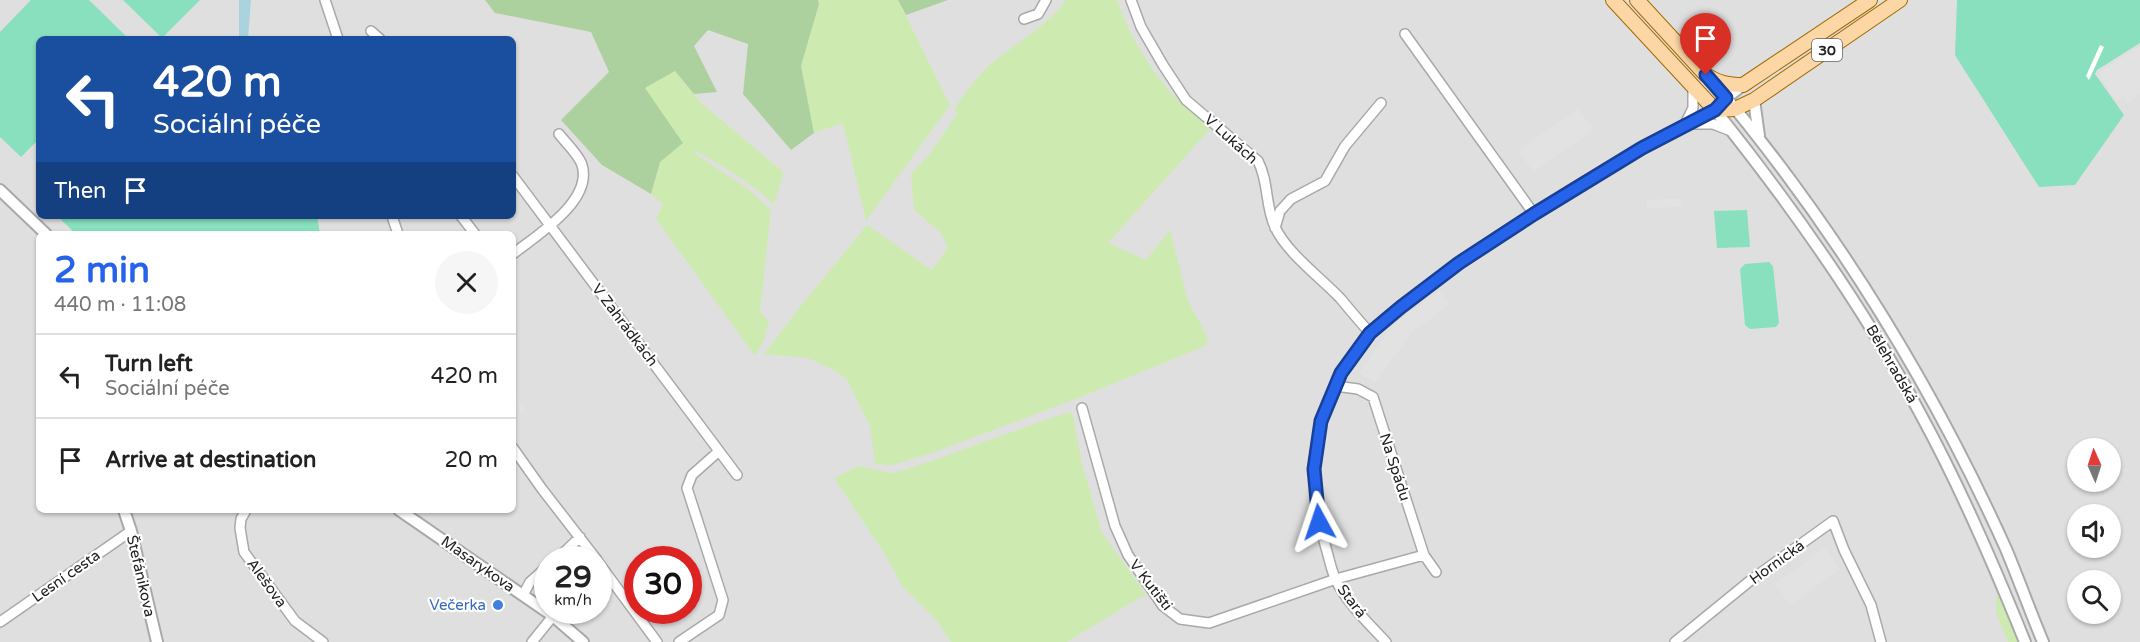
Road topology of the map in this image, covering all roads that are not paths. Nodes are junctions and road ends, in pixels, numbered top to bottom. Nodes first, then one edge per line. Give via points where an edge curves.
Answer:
1 (325, 0) edge
2 (1046, 0) edge
3 (1131, 0) edge
4 (1613, 0) edge
5 (1637, 0) edge
6 (1870, 0) edge
7 (1900, 0) edge
8 (1024, 19) dead end
9 (370, 31) dead end
10 (1406, 34) dead end
11 (337, 36) edge
12 (376, 36) edge
13 (1706, 75) junction
14 (1693, 85) junction
15 (1743, 85) junction
16 (1754, 100) junction
17 (1381, 103) dead end
18 (1730, 103) junction
19 (1715, 110) junction
20 (1683, 126) junction
21 (1732, 131) junction
22 (559, 134) dead end
23 (1761, 142) junction
24 (516, 180) edge
25 (0, 190) edge
26 (1534, 214) junction
27 (463, 219) edge
28 (550, 225) junction
29 (1275, 228) junction
30 (43, 231) edge
31 (473, 231) edge
32 (516, 252) edge
33 (1370, 333) junction
34 (1335, 386) junction
35 (1082, 408) dead end
36 (719, 451) junction
37 (516, 452) edge
38 (737, 475) dead end
39 (125, 513) edge
40 (244, 513) edge
41 (403, 513) edge
42 (131, 531) junction
43 (580, 537) junction
44 (571, 546) edge
45 (587, 546) edge
46 (1424, 555) junction
47 (1437, 572) dead end
48 (534, 578) edge
49 (1336, 579) junction
50 (612, 580) edge
51 (523, 595) junction
52 (534, 603) edge
53 (0, 622) edge
54 (547, 624) edge
55 (562, 624) edge
56 (157, 642) edge
57 (323, 642) edge
58 (532, 642) edge
59 (583, 642) edge
60 (657, 642) edge
61 (679, 642) edge
62 (1386, 642) edge
63 (1675, 642) edge
64 (1881, 642) edge
65 (2025, 642) edge
66 (2043, 642) edge

1 - 11 street
2 - 8 street via 1038,14
3 - 29 street, V Lukách via 1141,27 1186,100 1258,161
4 - 14 main road
5 - 13 main road
6 - 15 main road, 30
7 - 16 main road, 30
9 - 12 street
10 - 26 street
13 - 15 main road via 1725,85
13 - 18 street, Bělehradská
14 - 19 main road
14 - 20 street via 1693,108
15 - 18 street, 30
16 - 18 main road, 30
16 - 23 street, Bělehradská
17 - 29 street via 1345,146 1325,181 1291,199 1280,211
18 - 19 main road, 30
18 - 23 street, Bělehradská
19 - 20 street, Stará
19 - 21 street, Bělehradská
20 - 21 street, Stará via 1708,123
20 - 26 street, Stará
21 - 65 street, Bělehradská via 1818,246 1891,360 1969,510
22 - 28 street via 582,164 583,184 565,213
23 - 66 street, Bělehradská via 1843,253 1917,373 2006,550
24 - 28 street, V Zahrádkách
25 - 30 street
26 - 33 street, Stará via 1459,263
27 - 31 street
28 - 32 street
28 - 36 street, V Zahrádkách
29 - 33 street, V Lukách
33 - 34 street, Stará
34 - 46 street, Na Spádu via 1358,389 1373,397
34 - 49 street, Stará via 1321,421 1314,469 1319,522
35 - 49 street, V Kutišti via 1114,526 1128,555 1163,606 1180,619 1209,623
36 - 38 street, V Zahrádkách
36 - 61 street via 692,475 687,489 723,600 722,608 719,615
37 - 43 street
39 - 42 street, Štefánikova
40 - 57 street, Alešova via 240,528 244,552 295,621
41 - 51 street, Masarykova
42 - 53 street, Lesní cesta
42 - 56 street, Štefánikova
43 - 44 street
43 - 45 street
46 - 47 street, Na Spádu
46 - 49 street, V Kutišti
48 - 51 street
49 - 62 street, Stará
50 - 60 street
51 - 52 street, Masarykova
54 - 58 street
55 - 59 street, Masarykova
63 - 64 street, Hornická via 1751,580 1833,521 1876,617

